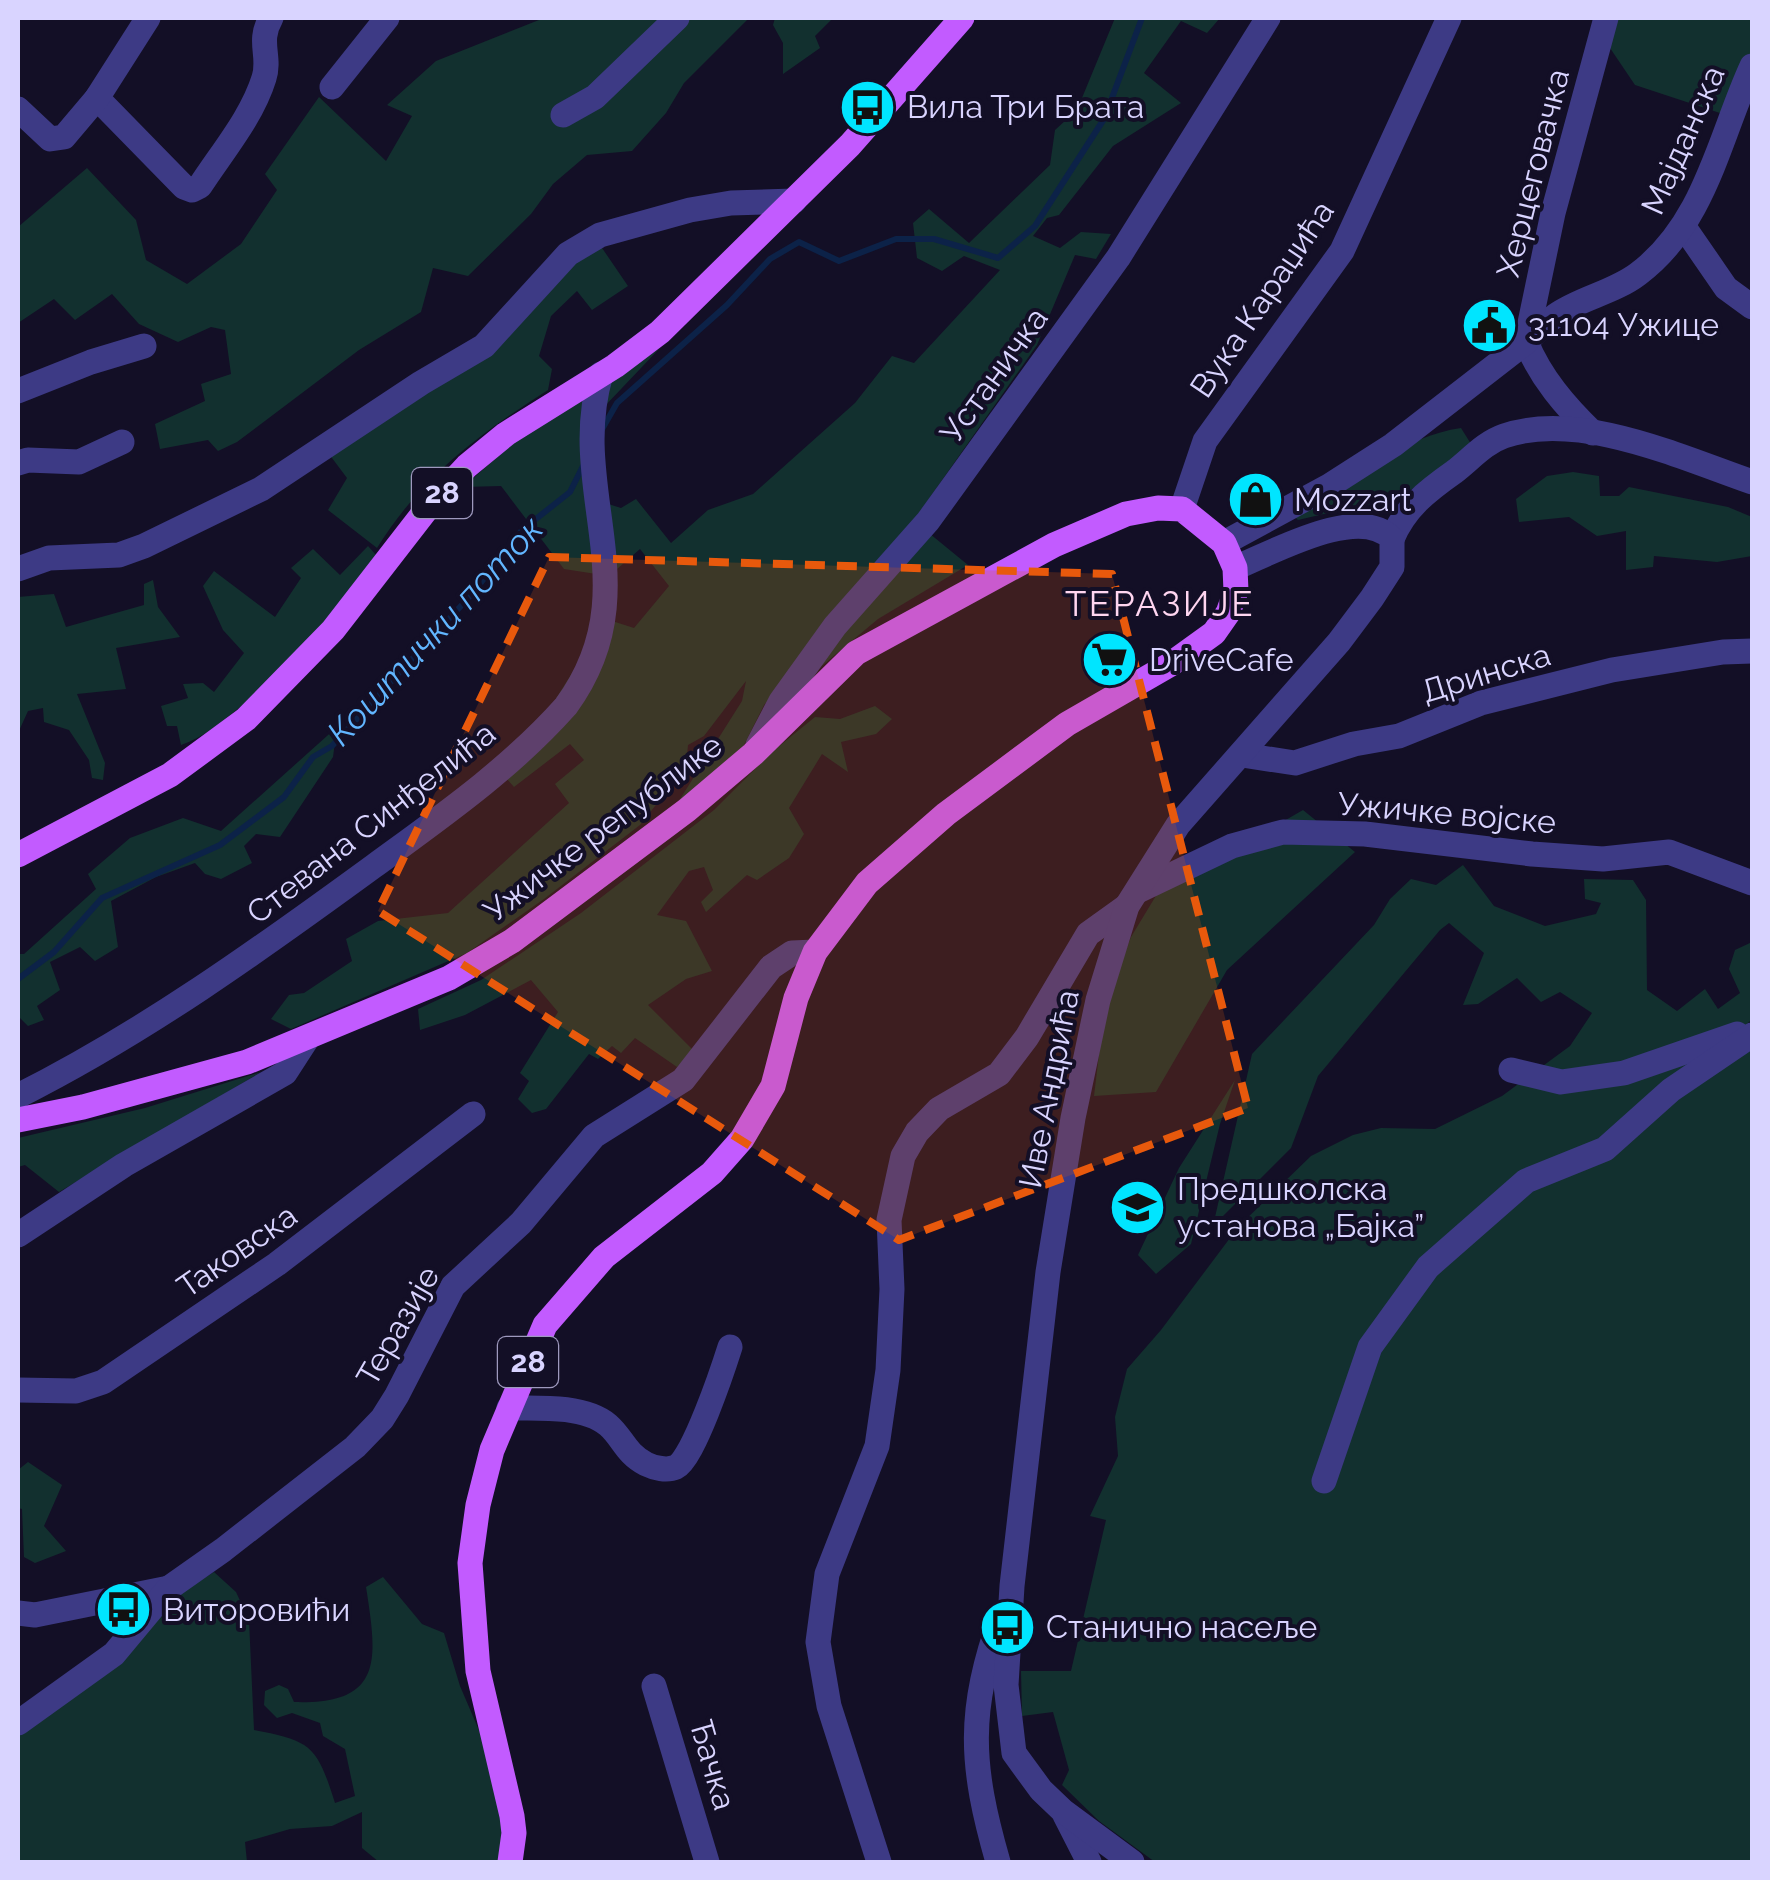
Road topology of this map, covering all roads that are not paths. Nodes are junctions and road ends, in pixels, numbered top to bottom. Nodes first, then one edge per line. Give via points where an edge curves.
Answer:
1 (148, 18) edge
2 (271, 18) edge
3 (388, 18) edge
4 (677, 18) edge
5 (962, 18) edge
6 (1268, 18) edge
7 (1449, 18) edge
8 (1606, 18) edge
9 (1752, 66) edge
10 (332, 87) dead end
11 (96, 98) junction
12 (18, 108) edge
13 (563, 115) dead end
14 (794, 202) junction
15 (1684, 227) junction
16 (1752, 307) edge
17 (1526, 342) junction
18 (144, 346) dead end
19 (601, 374) junction
20 (18, 391) edge
21 (1593, 433) junction
22 (122, 442) dead end
23 (18, 463) edge
24 (1752, 482) edge
25 (1182, 509) junction
26 (1392, 539) junction
27 (1224, 543) junction
28 (1235, 568) junction
29 (18, 569) edge
30 (1752, 651) edge
31 (753, 754) junction
32 (1242, 755) junction
33 (21, 852) edge
34 (1752, 883) edge
35 (1134, 898) junction
36 (815, 952) junction
37 (1752, 1032) edge
38 (307, 1039) junction
39 (1511, 1070) dead end
40 (18, 1096) edge
41 (473, 1114) dead end
42 (18, 1120) edge
43 (18, 1235) edge
44 (730, 1347) dead end
45 (18, 1390) edge
46 (509, 1408) junction
47 (1324, 1482) dead end
48 (1012, 1586) junction
49 (169, 1588) junction
50 (18, 1613) edge
51 (654, 1686) dead end
52 (18, 1723) edge
53 (1062, 1810) junction
54 (510, 1862) edge
55 (707, 1862) edge
56 (879, 1862) edge
57 (998, 1862) edge
58 (1090, 1862) edge
59 (1132, 1862) edge

1 - 11 street
2 - 11 street via 263,31 265,75 246,115 192,190
3 - 10 street
4 - 13 street via 594,97
5 - 14 main road, 28
6 - 31 street, Устаничка via 1118,258 928,521 835,626 781,701
7 - 25 street, Вука Караџића via 1342,251 1205,441
8 - 17 street, Херцеговачка
9 - 15 street, Мајданска
11 - 12 street via 64,137 50,138
14 - 19 main road, 28 via 660,332
14 - 29 street via 690,210 600,236 568,254 484,346 261,488 118,555 49,558
15 - 16 street via 1726,288
15 - 17 street, Мајданска via 1634,277 1554,316
17 - 21 street via 1545,379
17 - 27 street via 1393,445
18 - 20 street
19 - 33 main road, 28 via 467,466 333,630 246,719 170,776
19 - 40 street, Стевана Синђелића via 592,444 606,608 577,691 460,804 246,960
21 - 24 street, Иве Андрића
21 - 26 street, Иве Андрића via 1501,437 1418,499
22 - 23 street via 79,462
25 - 27 main road
25 - 31 main road, Ужичке републике via 1141,510 1107,521 885,635 856,653
26 - 28 street via 1382,529 1354,525
26 - 32 street, Иве Андрића via 1392,567 1384,581
27 - 28 main road
28 - 36 main road, 28 via 1234,600 1214,633 1082,714 946,814 868,883
30 - 32 street, Дринска via 1594,674 1295,762
31 - 38 main road, Ужичке републике via 512,941 449,978
32 - 35 street, Иве Андрића via 1178,825
34 - 35 street, Ужичке војске via 1668,852 1603,859 1283,832 1232,846
35 - 48 street, Иве Андрића via 1098,1000 1073,1118
35 - 56 street via 1088,934 999,1074 938,1110 903,1156 889,1220 892,1288 878,1446 827,1574 818,1642 829,1706
36 - 46 main road, 28 via 772,1086 742,1139 712,1173 616,1247 567,1296 538,1338
36 - 49 street, Теразије via 792,953 771,967 682,1080 594,1136 521,1223 453,1286 397,1395 355,1447
37 - 39 street via 1624,1073 1562,1082
37 - 47 street via 1670,1090 1605,1149 1526,1181 1428,1267 1370,1347
38 - 42 main road, Ужичке републике via 158,1088
38 - 43 street via 285,1073
41 - 45 street, Таковска via 278,1264 103,1382 76,1391
44 - 46 street via 692,1450 678,1466 649,1466 629,1453 608,1424 582,1414
46 - 54 main road, 28 via 484,1477 470,1586 482,1691 512,1816
48 - 53 street, Иве Андрића via 1006,1685 1014,1753
48 - 57 street via 989,1649 974,1755
49 - 50 street via 35,1616
49 - 52 street, Теразије via 114,1654
51 - 55 street, Ђачка
53 - 58 street
53 - 59 street, Иве Андрића

